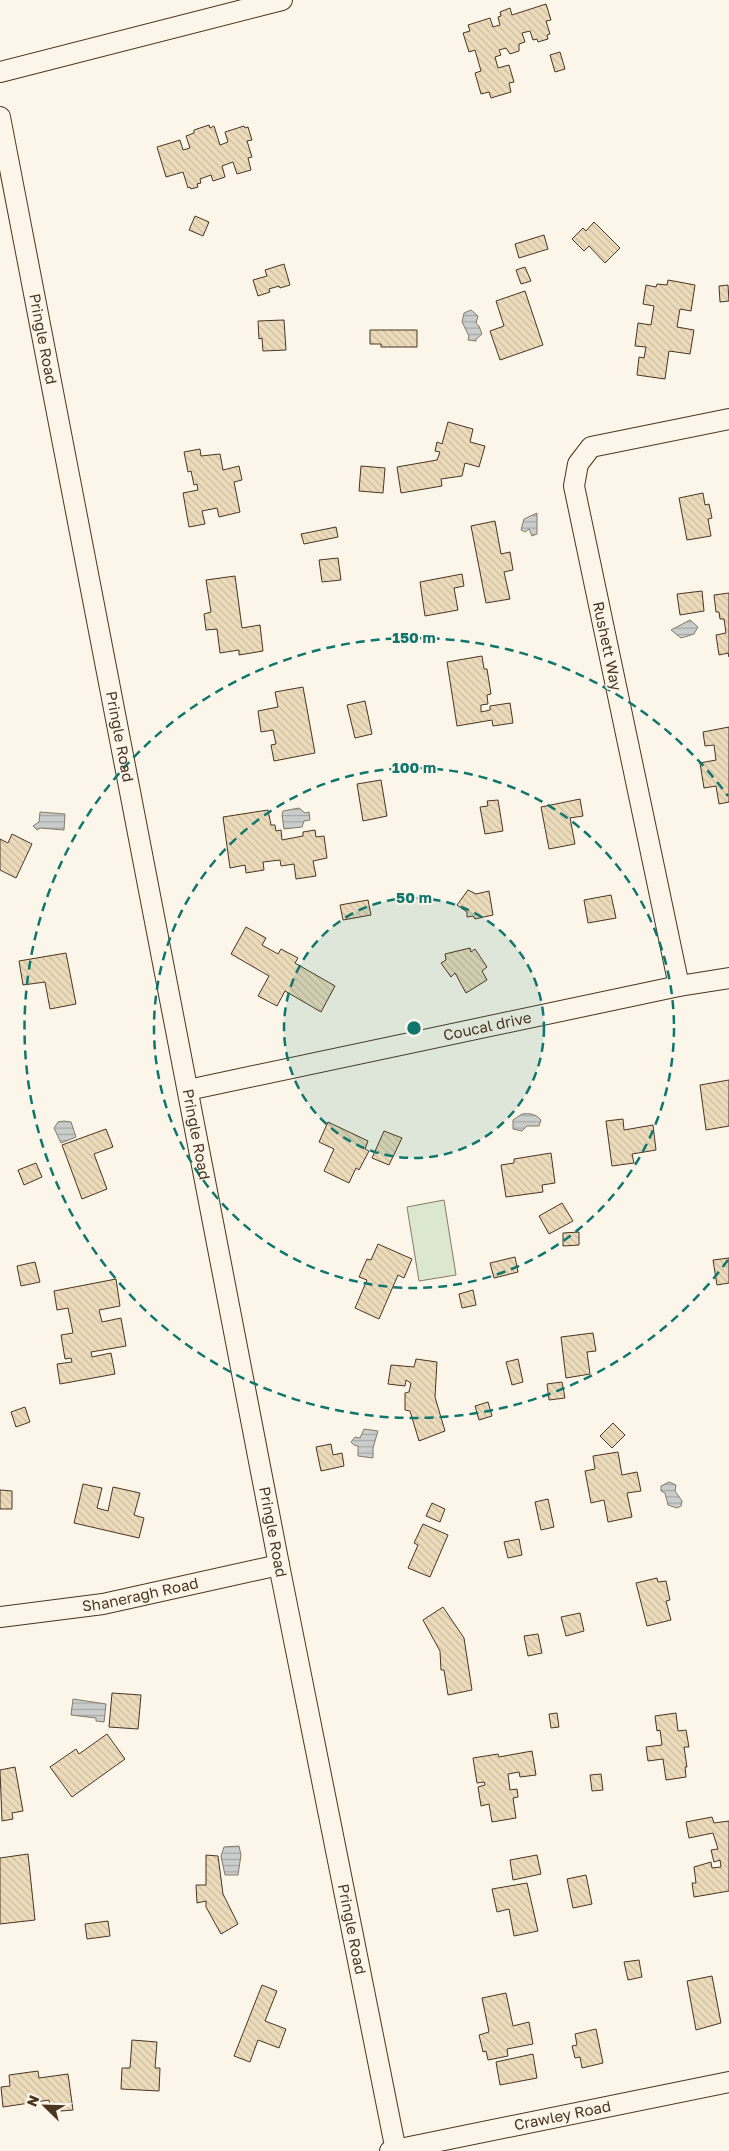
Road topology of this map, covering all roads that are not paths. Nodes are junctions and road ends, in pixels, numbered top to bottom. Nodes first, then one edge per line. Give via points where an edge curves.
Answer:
1 (282, 0) edge
2 (0, 72) edge
3 (0, 117) edge
4 (729, 419) edge
5 (729, 978) edge
6 (678, 986) junction
7 (188, 1090) junction
8 (279, 1565) junction
9 (0, 1617) edge
10 (729, 2082) edge
11 (394, 2151) edge

1 - 2 street
3 - 7 street, Pringle Road
4 - 6 street, Rushett Way via 591,447 578,464 574,486
5 - 6 street, Coucal drive
6 - 7 street, Coucal drive
7 - 8 street, Pringle Road
8 - 9 street, Shaneragh Road via 103,1604
8 - 11 street, Pringle Road
10 - 11 street, Crawley Road

